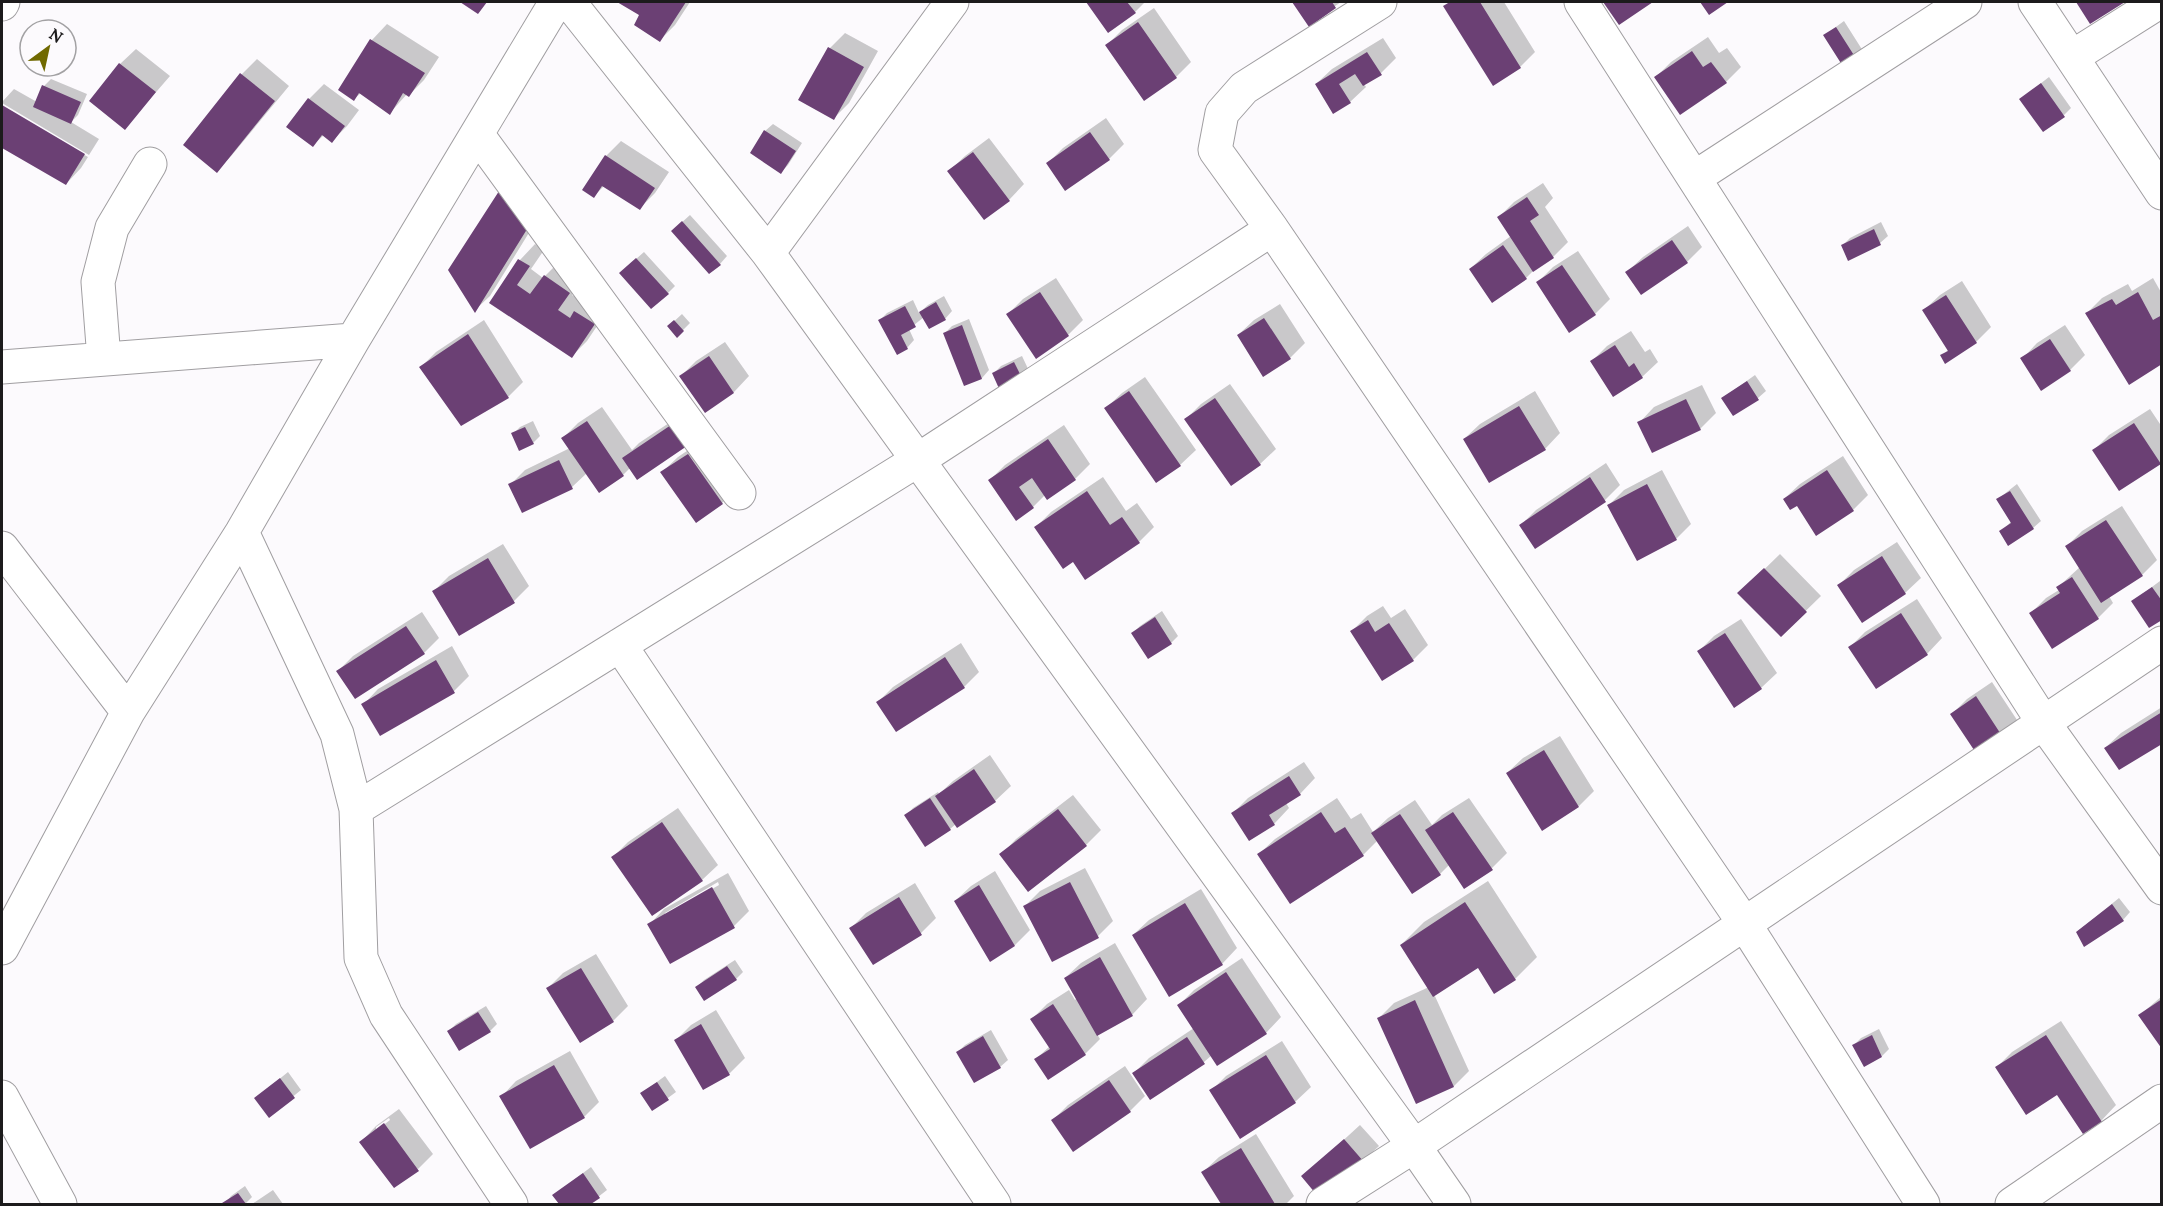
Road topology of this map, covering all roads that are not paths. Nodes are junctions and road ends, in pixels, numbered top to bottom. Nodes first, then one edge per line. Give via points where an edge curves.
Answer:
1 (556, 2) edge
2 (569, 2) edge
3 (952, 2) edge
4 (1380, 2) edge
5 (1581, 2) edge
6 (1965, 2) edge
7 (2035, 2) edge
8 (2159, 2) edge
9 (2072, 57) junction
10 (477, 134) junction
11 (150, 164) dead end
12 (1694, 178) junction
13 (2162, 193) edge
14 (1272, 229) junction
15 (768, 253) junction
16 (352, 340) junction
17 (104, 359) junction
18 (2, 367) edge
19 (918, 460) junction
20 (739, 493) dead end
21 (242, 532) junction
22 (2, 548) edge
23 (2162, 643) edge
24 (620, 645) junction
25 (128, 712) junction
26 (2043, 722) junction
27 (356, 809) junction
28 (2162, 888) edge
29 (1744, 923) junction
30 (2, 948) edge
31 (2, 1097) edge
32 (2162, 1101) edge
33 (1414, 1146) junction
34 (60, 1204) edge
35 (511, 1204) edge
36 (994, 1204) edge
37 (1323, 1204) edge
38 (1454, 1204) edge
39 (1923, 1204) edge
40 (2012, 1204) edge

1 - 10 street
2 - 15 street
3 - 15 street
4 - 14 street via 1244,88 1222,113 1215,150
5 - 12 street
6 - 12 street
7 - 9 street
8 - 9 street
9 - 13 street
10 - 16 street
10 - 20 street
11 - 17 street via 112,228 98,282
12 - 26 street
14 - 19 street
14 - 29 street
15 - 19 street
16 - 17 street
16 - 21 street
17 - 18 street
19 - 24 street
19 - 33 street
21 - 25 street
21 - 27 street via 337,734
22 - 25 street
23 - 26 street
24 - 27 street
24 - 36 street
25 - 30 street
26 - 28 street
26 - 29 street
27 - 35 street via 361,958 386,1015
29 - 33 street
29 - 39 street
31 - 34 street
32 - 40 street
33 - 37 street
33 - 38 street

